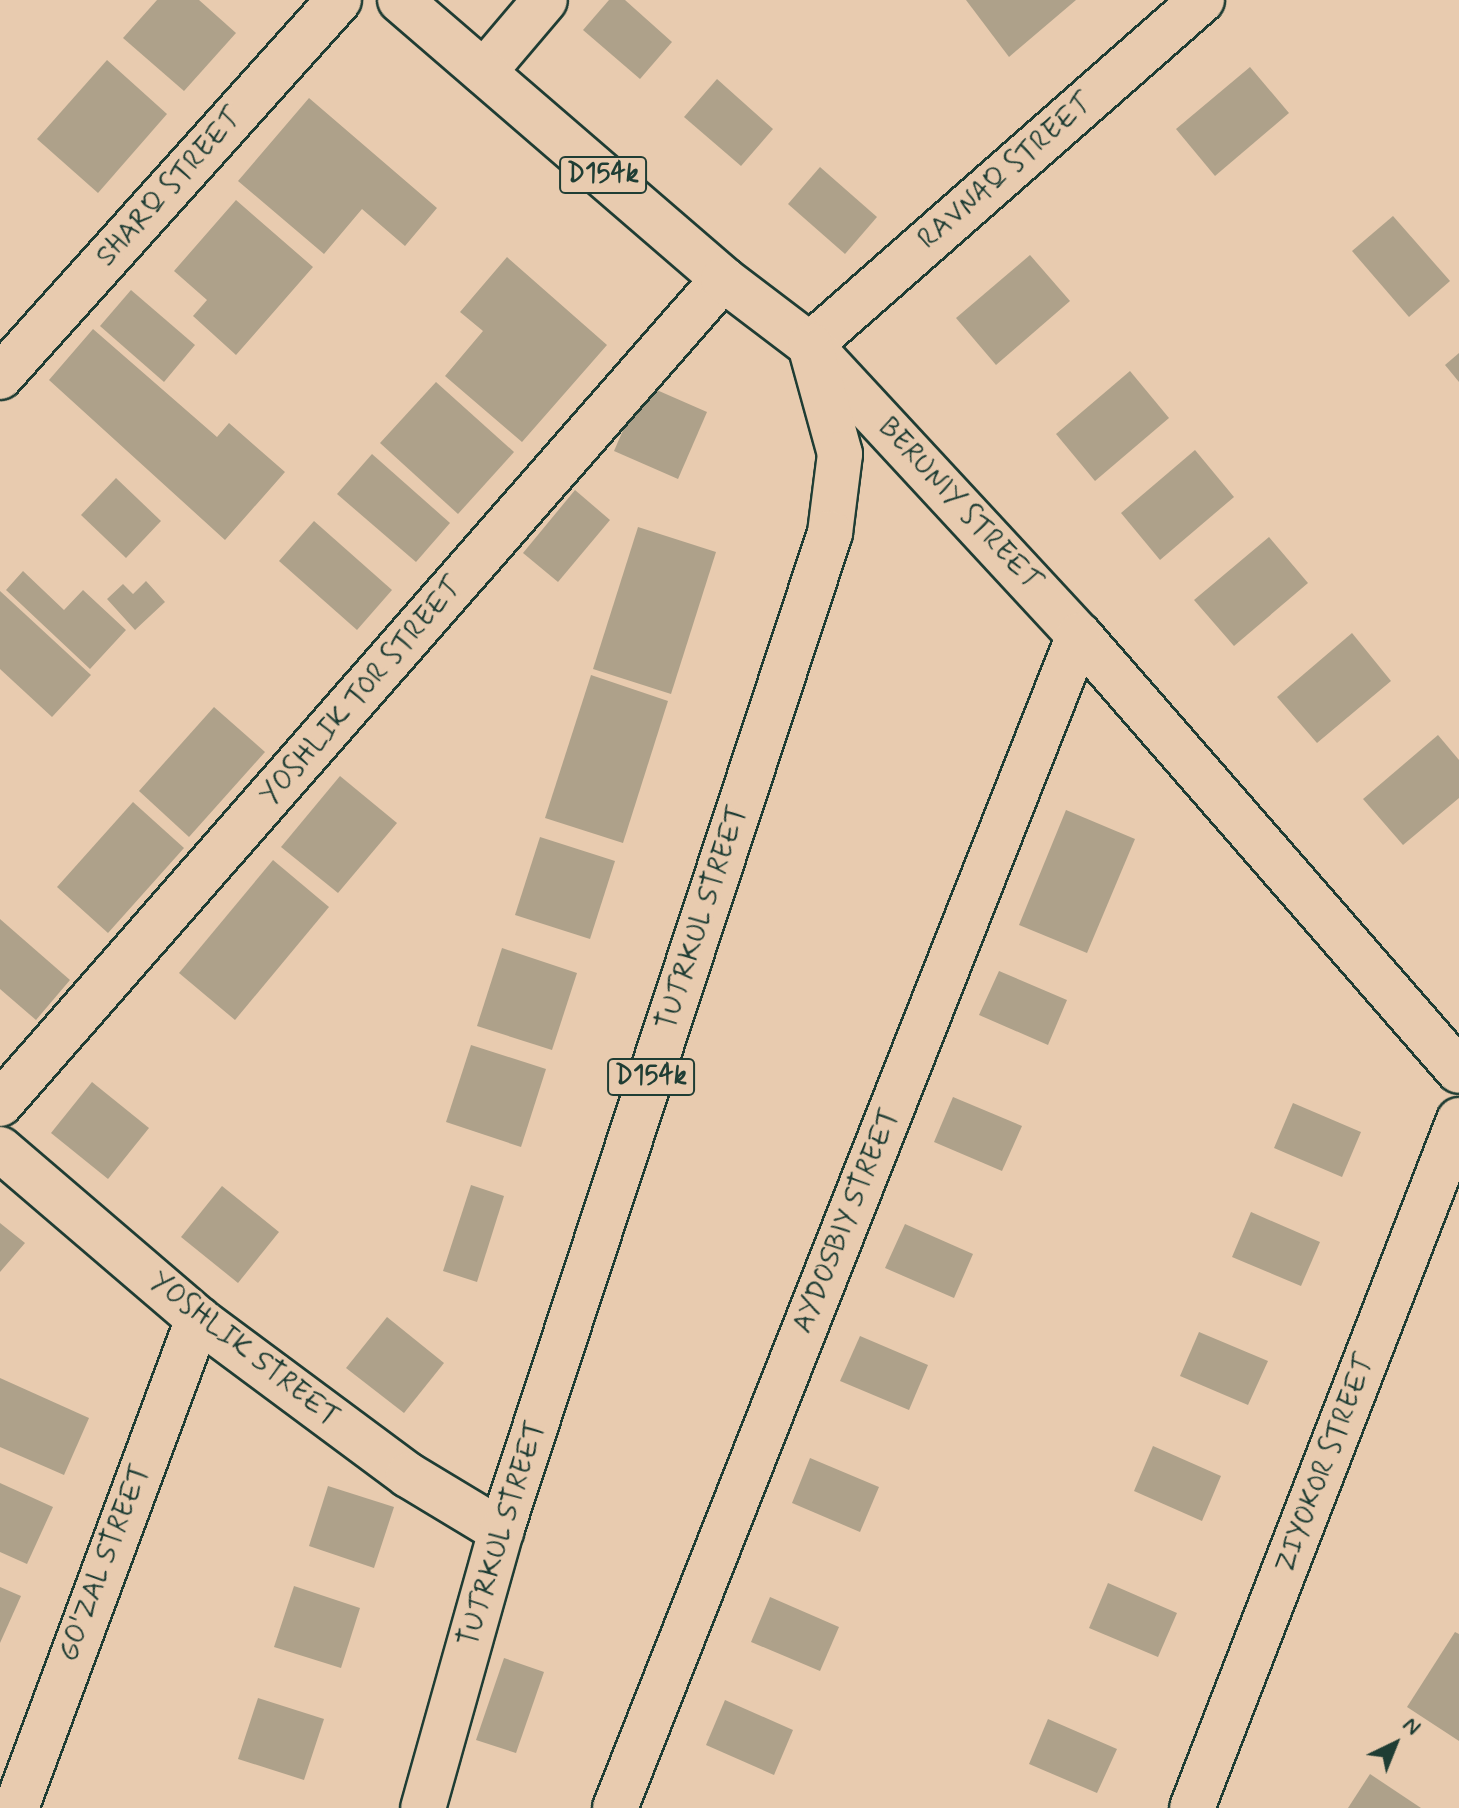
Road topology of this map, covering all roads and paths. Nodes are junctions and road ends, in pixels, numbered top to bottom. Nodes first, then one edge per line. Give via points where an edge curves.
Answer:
1 (339, 0) edge
2 (400, 0) edge
3 (545, 0) edge
4 (1202, 0) edge
5 (484, 72) junction
6 (723, 279) junction
7 (810, 345) junction
8 (0, 377) edge
9 (1079, 635) junction
10 (1459, 1071) edge
11 (0, 1104) edge
12 (1459, 1120) edge
13 (0, 1149) edge
14 (198, 1319) junction
15 (501, 1531) junction
16 (16, 1808) edge
17 (423, 1808) edge
18 (615, 1808) edge
19 (1192, 1808) edge

1 - 8 street, SHARQ STREET
2 - 5 street, BERUNIY STREET / D154k
3 - 5 street
4 - 7 street, RAVNAQ STREET
5 - 6 street, BERUNIY STREET / D154k
6 - 7 street, BERUNIY STREET / D154k
6 - 11 street, YOSHLIK TOR STREET
7 - 9 street, BERUNIY STREET
7 - 15 street, TUTRKUL STREET / D154k via 840,454 830,533
9 - 10 street, BERUNIY STREET
9 - 18 street, AYDOSBIY STREET
12 - 19 street, ZIYOKOR STREET
13 - 14 street, YOSHLIK STREET
14 - 15 street, YOSHLIK STREET via 408,1475
14 - 16 street, GO'ZAL STREET
15 - 17 street, TUTRKUL STREET / D154k

